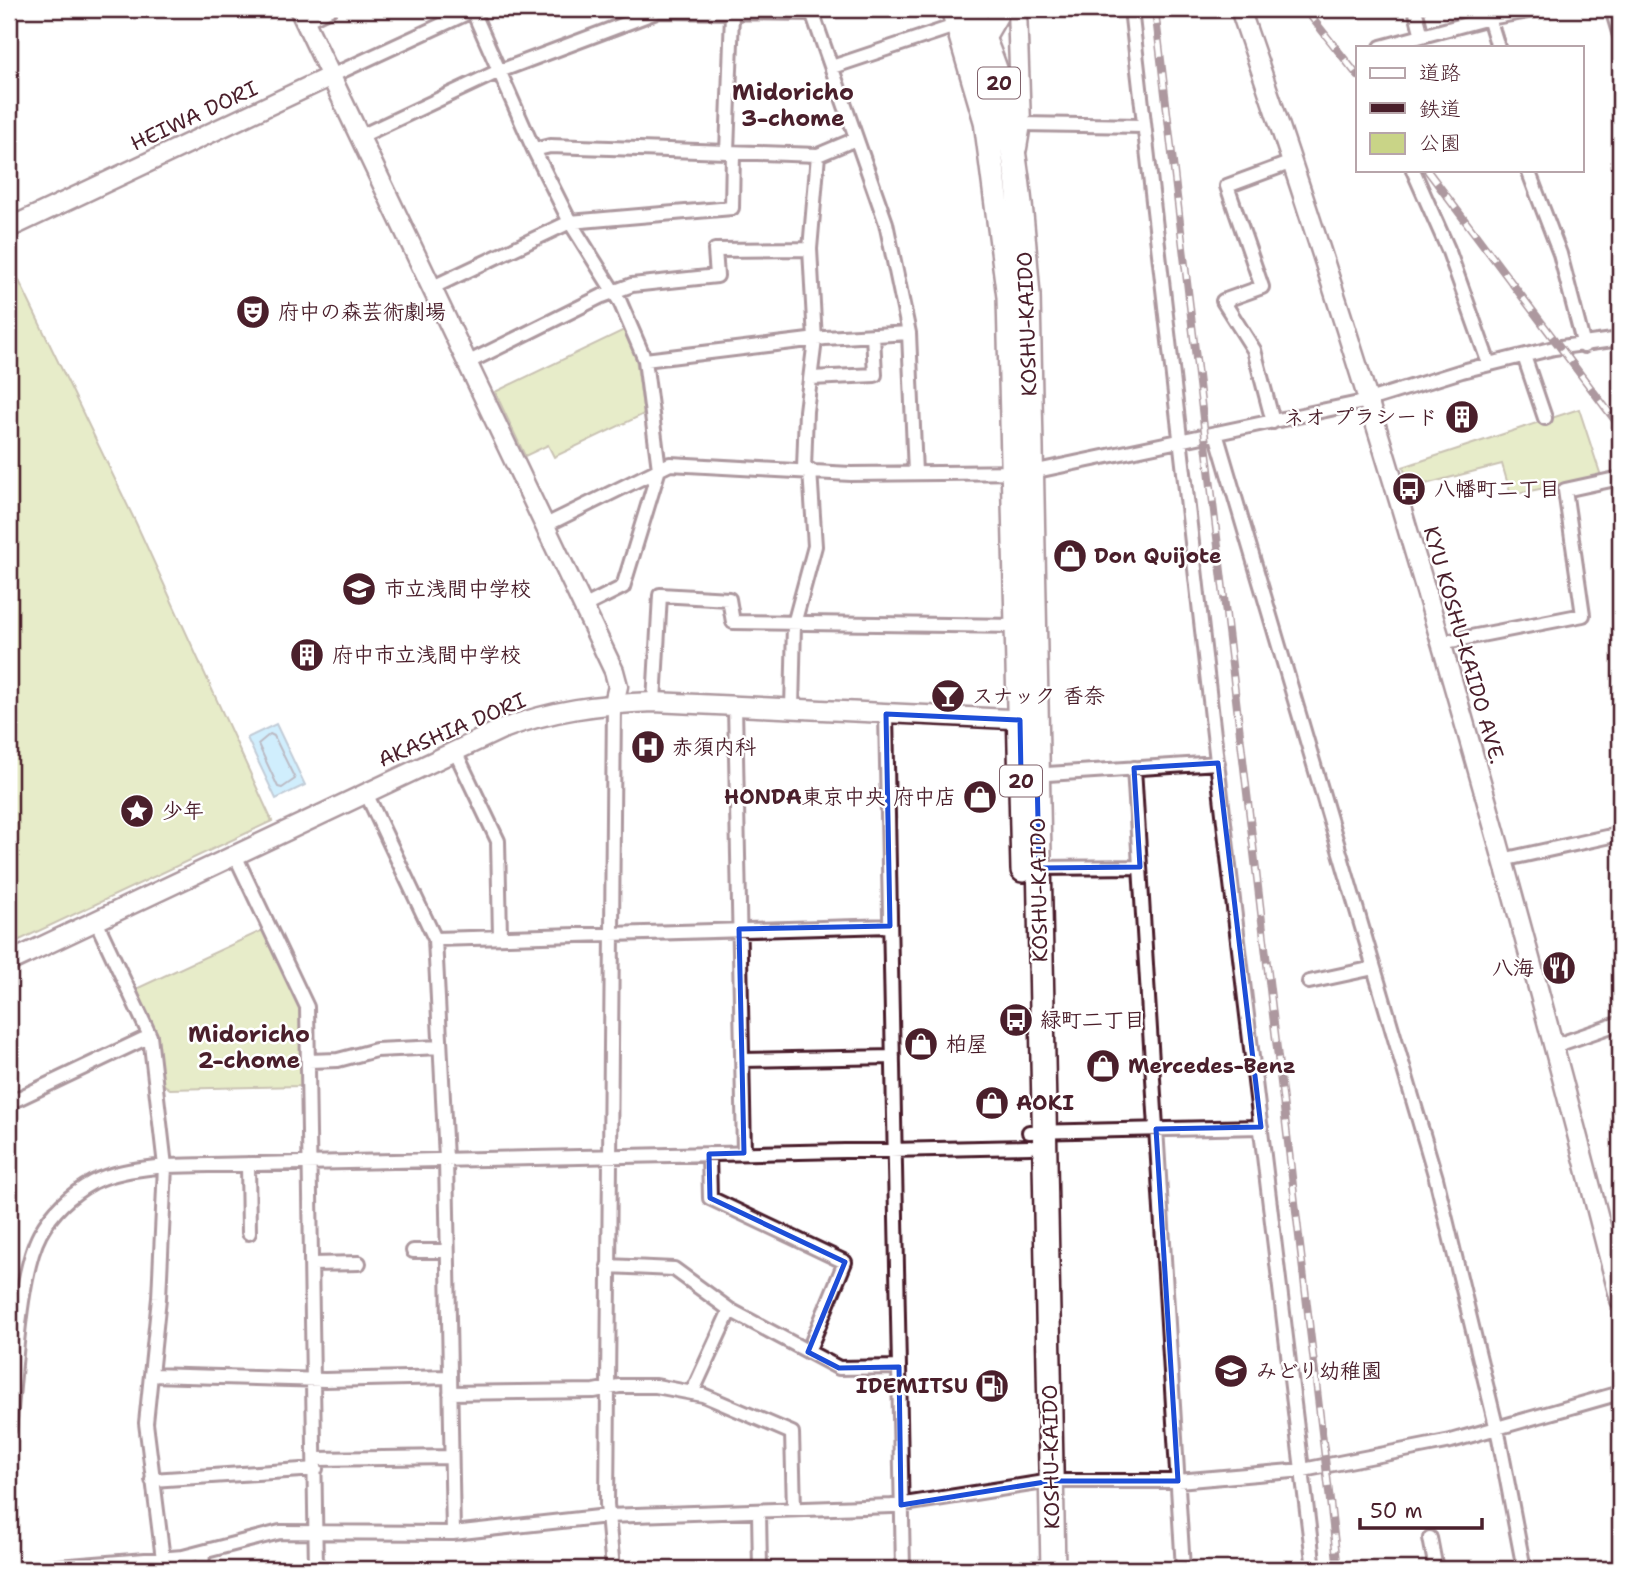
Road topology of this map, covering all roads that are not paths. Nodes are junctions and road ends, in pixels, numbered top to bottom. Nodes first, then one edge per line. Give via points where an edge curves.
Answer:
1 (330, 9) edge
2 (473, 9) edge
3 (1007, 9) edge
4 (1131, 9) edge
5 (1240, 9) edge
6 (1415, 9) edge
7 (1540, 9) edge
8 (1612, 9) edge
9 (659, 10) edge
10 (812, 11) edge
11 (732, 14) junction
12 (964, 14) edge
13 (302, 15) edge
14 (1489, 18) junction
15 (1422, 36) junction
16 (1620, 36) edge
17 (985, 37) junction
18 (1385, 46) edge
19 (1498, 46) edge
20 (832, 66) junction
21 (497, 72) junction
22 (331, 76) junction
23 (976, 81) junction
24 (1021, 124) junction
25 (1143, 126) junction
26 (359, 137) junction
27 (856, 139) junction
28 (534, 150) junction
29 (730, 152) junction
30 (818, 155) junction
31 (1015, 160) junction
32 (1292, 163) junction
33 (1414, 172) edge
34 (1529, 172) edge
35 (570, 222) junction
36 (9, 228) edge
37 (810, 249) junction
38 (431, 288) junction
39 (614, 292) junction
40 (909, 333) junction
41 (873, 335) junction
42 (1620, 339) edge
43 (815, 340) junction
44 (1584, 346) junction
45 (1524, 356) junction
46 (645, 360) junction
47 (467, 363) junction
48 (1489, 364) junction
49 (811, 377) junction
50 (1367, 400) junction
51 (1545, 418) dead end
52 (1273, 422) junction
53 (1216, 432) junction
54 (1180, 440) junction
55 (659, 469) junction
56 (807, 470) junction
57 (1022, 472) junction
58 (915, 473) junction
59 (1620, 478) edge
60 (544, 526) junction
61 (583, 607) junction
62 (794, 624) junction
63 (1017, 626) junction
64 (1440, 643) junction
65 (654, 702) junction
66 (614, 703) junction
67 (735, 706) junction
68 (792, 709) junction
69 (886, 713) junction
70 (1028, 720) junction
71 (455, 751) junction
72 (1218, 763) junction
73 (1134, 768) junction
74 (1029, 775) junction
75 (366, 793) junction
76 (1620, 834) edge
77 (235, 855) junction
78 (1502, 860) junction
79 (1140, 867) junction
80 (1039, 868) junction
81 (96, 921) junction
82 (890, 926) junction
83 (739, 929) junction
84 (611, 933) junction
85 (500, 936) junction
86 (435, 939) junction
87 (9, 962) edge
88 (1374, 968) junction
89 (1309, 982) dead end
90 (1620, 1023) edge
91 (150, 1037) junction
92 (1554, 1045) junction
93 (440, 1047) junction
94 (893, 1057) junction
95 (742, 1060) junction
96 (308, 1061) junction
97 (9, 1100) edge
98 (1261, 1127) junction
99 (1156, 1129) junction
100 (1034, 1137) junction
101 (895, 1151) junction
102 (744, 1153) junction
103 (709, 1154) junction
104 (611, 1158) junction
105 (446, 1159) junction
106 (310, 1162) junction
107 (248, 1164) junction
108 (165, 1166) junction
109 (249, 1233) dead end
110 (413, 1251) dead end
111 (447, 1251) junction
112 (359, 1263) dead end
113 (312, 1264) junction
114 (608, 1266) junction
115 (1620, 1300) edge
116 (730, 1310) junction
117 (15, 1328) edge
118 (808, 1352) junction
119 (898, 1367) junction
120 (151, 1375) junction
121 (449, 1377) junction
122 (314, 1379) junction
123 (607, 1388) junction
124 (692, 1393) junction
125 (1620, 1393) edge
126 (450, 1394) junction
127 (1496, 1428) junction
128 (9, 1429) edge
129 (451, 1457) junction
130 (316, 1464) junction
131 (1303, 1470) junction
132 (152, 1480) junction
133 (1178, 1480) junction
134 (1044, 1482) junction
135 (901, 1505) junction
136 (794, 1509) junction
137 (759, 1511) junction
138 (607, 1517) junction
139 (317, 1530) junction
140 (453, 1533) junction
141 (1430, 1538) dead end
142 (203, 1552) junction
143 (163, 1559) junction
144 (32, 1569) edge
145 (202, 1569) edge
146 (316, 1569) edge
147 (612, 1569) edge
148 (760, 1569) edge
149 (903, 1569) edge
150 (1038, 1569) edge
151 (1053, 1569) edge
152 (1183, 1569) edge
153 (1314, 1569) edge
154 (1436, 1569) edge
155 (1524, 1569) edge

1 - 13 street
2 - 21 street
2 - 22 street
3 - 12 street via 986,18
3 - 17 street
3 - 24 street
4 - 25 street
5 - 32 street, KYU KOSHU-KAIDO AVE.
6 - 15 street
7 - 14 street
8 - 16 street
9 - 11 street
9 - 21 street
10 - 11 street
10 - 20 street
11 - 29 street
12 - 17 highway, KOSHU-KAIDO / 20
12 - 20 street
12 - 23 highway, KOSHU-KAIDO / 20
13 - 22 street
14 - 15 street
14 - 19 street
15 - 18 street
17 - 23 street via 976,62
17 - 31 highway, KOSHU-KAIDO / 20
20 - 27 street
21 - 26 street
21 - 28 street
22 - 26 street
22 - 36 street, HEIWA DORI
23 - 57 highway, KOSHU-KAIDO / 20 via 1003,233
24 - 25 street
24 - 31 street
25 - 54 street
26 - 38 street
27 - 30 street
27 - 40 street via 886,223
28 - 29 street via 550,146
28 - 35 street
29 - 30 street
29 - 35 street via 732,208
30 - 37 street
31 - 57 highway, KOSHU-KAIDO / 20 via 1028,295
32 - 50 street, KYU KOSHU-KAIDO AVE.
32 - 52 street via 1227,186 1262,287 1223,301 1254,350
33 - 48 street via 1448,249
34 - 44 street via 1560,254
35 - 38 street
35 - 39 street
37 - 39 street via 715,250 717,276 632,285
37 - 43 street
38 - 47 street
39 - 46 street
39 - 47 street
40 - 41 street
40 - 58 street
41 - 43 street
41 - 49 street via 875,375
42 - 44 street
43 - 46 street
43 - 49 street
44 - 45 street
45 - 48 street
45 - 51 street
46 - 55 street
47 - 60 street
48 - 50 street
49 - 56 street via 806,411
50 - 52 street
50 - 64 street, KYU KOSHU-KAIDO AVE.
52 - 53 street
53 - 54 street
53 - 88 street
54 - 57 street
54 - 72 street
55 - 56 street via 670,464
55 - 60 street
55 - 61 street via 623,587
56 - 58 street
56 - 62 street via 815,546
57 - 58 street
57 - 63 highway, KOSHU-KAIDO / 20
57 - 70 highway, KOSHU-KAIDO / 20
59 - 64 street via 1565,490 1583,615
60 - 61 street
61 - 66 street via 614,671 618,686
62 - 63 street
62 - 65 street via 733,622 729,598 660,595
62 - 68 street
63 - 70 highway, KOSHU-KAIDO / 20
64 - 78 street, KYU KOSHU-KAIDO AVE.
65 - 66 street, AKASHIA DORI
65 - 67 street, AKASHIA DORI
66 - 71 street, AKASHIA DORI via 531,719
66 - 84 street
67 - 68 street, AKASHIA DORI
67 - 83 street
68 - 69 street, AKASHIA DORI
69 - 70 street, AKASHIA DORI
69 - 82 street
70 - 74 highway, KOSHU-KAIDO / 20
71 - 75 street, AKASHIA DORI
71 - 85 street via 498,841
72 - 73 street
72 - 98 street
73 - 74 street
73 - 79 street
74 - 80 highway, KOSHU-KAIDO / 20
74 - 100 highway, KOSHU-KAIDO / 20
75 - 77 street, AKASHIA DORI
75 - 86 street
76 - 78 street
77 - 81 street, AKASHIA DORI
77 - 96 street via 307,1007
78 - 92 street, KYU KOSHU-KAIDO AVE.
79 - 80 street
79 - 99 street
80 - 100 highway, KOSHU-KAIDO / 20
81 - 87 street, AKASHIA DORI
81 - 91 street
82 - 83 street
82 - 94 street
83 - 84 street
83 - 95 street
84 - 85 street
84 - 104 street
85 - 86 street
86 - 93 street
88 - 89 street
88 - 127 street via 1436,1178
90 - 92 street
91 - 97 street
91 - 108 street
92 - 115 street, KYU KOSHU-KAIDO AVE.
93 - 96 street via 376,1050 338,1060
93 - 105 street
94 - 95 street
94 - 101 street
95 - 102 street
96 - 106 street
98 - 99 street
98 - 131 street
99 - 100 street
99 - 133 street
100 - 101 street
100 - 134 highway, KOSHU-KAIDO / 20
101 - 102 street
101 - 119 street
102 - 103 street
103 - 104 street
103 - 118 street via 710,1198 845,1262
104 - 105 street
104 - 114 street
105 - 106 street
105 - 111 street
106 - 107 street
106 - 113 street
107 - 108 street
107 - 109 street
108 - 117 street via 108,1176 81,1189 60,1207 33,1249
108 - 120 street
110 - 111 street
111 - 121 street
112 - 113 street
113 - 122 street
114 - 116 street via 674,1269
114 - 123 street
116 - 118 street
116 - 124 street
117 - 128 street
118 - 119 street via 839,1368
119 - 135 street
120 - 122 street
120 - 132 street via 146,1423
121 - 122 street
121 - 126 street
122 - 130 street
123 - 124 street via 656,1386
123 - 126 street
123 - 138 street
124 - 136 street via 792,1433
125 - 127 street
126 - 129 street
127 - 131 street via 1396,1454
127 - 155 street
129 - 130 street
129 - 140 street
130 - 132 street
130 - 139 street
131 - 133 street
131 - 153 street
132 - 143 street
133 - 134 street
133 - 152 street
134 - 135 street
134 - 150 highway, KOSHU-KAIDO / 20
134 - 151 highway, KOSHU-KAIDO / 20
135 - 136 street
135 - 149 street
136 - 137 street
137 - 138 street
137 - 148 street
138 - 140 street
138 - 147 street
139 - 140 street
139 - 142 street via 280,1532
139 - 146 street
141 - 154 street
142 - 143 street
142 - 145 street
143 - 144 street

